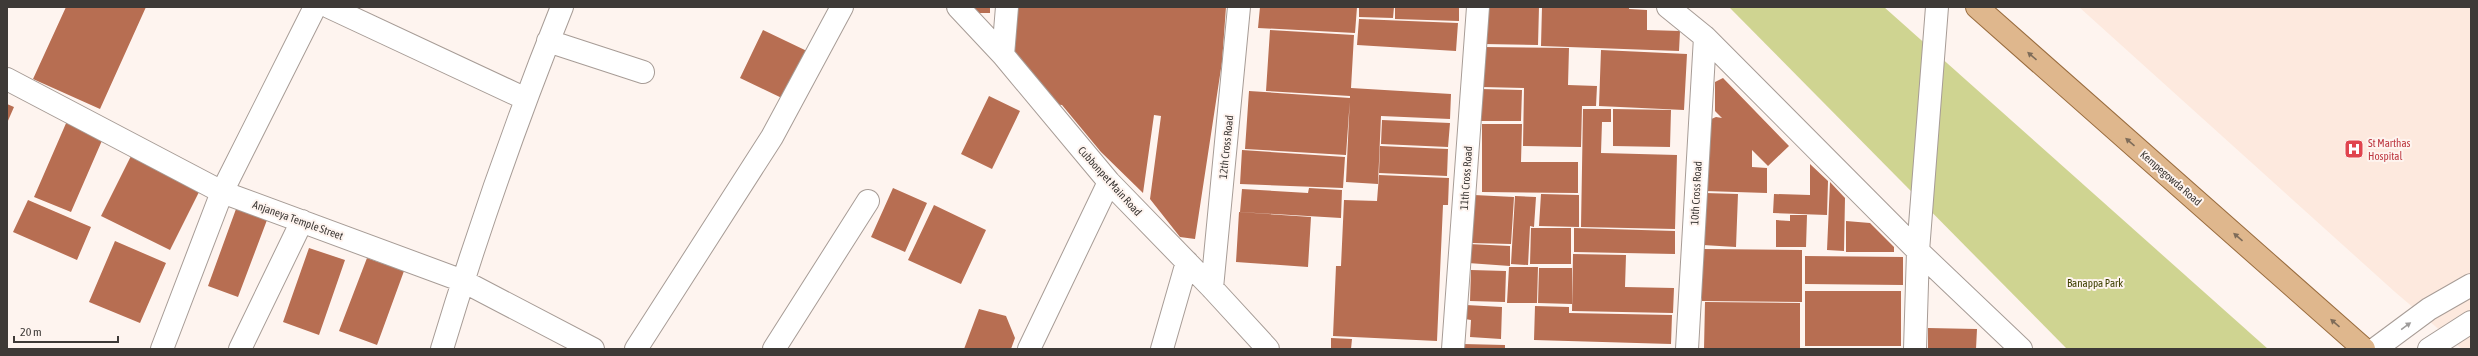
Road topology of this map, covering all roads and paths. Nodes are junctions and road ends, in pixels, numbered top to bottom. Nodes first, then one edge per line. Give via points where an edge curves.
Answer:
1 (315, 7) edge
2 (329, 7) edge
3 (562, 7) edge
4 (842, 7) edge
5 (958, 7) edge
6 (1007, 7) edge
7 (1240, 7) edge
8 (1478, 7) edge
9 (1668, 7) edge
10 (1937, 7) edge
11 (1977, 7) edge
12 (353, 13) edge
13 (1705, 38) junction
14 (548, 42) junction
15 (1003, 55) junction
16 (643, 72) dead end
17 (7, 79) edge
18 (526, 99) junction
19 (1109, 182) junction
20 (222, 192) junction
21 (868, 201) dead end
22 (302, 221) junction
23 (1918, 251) junction
24 (1186, 262) junction
25 (463, 281) junction
26 (2471, 285) edge
27 (1212, 288) junction
28 (2471, 322) edge
29 (162, 349) edge
30 (240, 349) edge
31 (442, 349) edge
32 (593, 349) edge
33 (636, 349) edge
34 (774, 349) edge
35 (1029, 349) edge
36 (1162, 349) edge
37 (1268, 349) edge
38 (1453, 349) edge
39 (1687, 349) edge
40 (1915, 349) edge
41 (2021, 349) edge
42 (2364, 349) edge
43 (2375, 349) edge
44 (2429, 349) edge

1 - 20 street
2 - 12 street
3 - 14 street
4 - 33 street via 772,137
5 - 15 street, Cubbonpet Main Road
6 - 15 street
7 - 27 street, 12th Cross Road
8 - 38 street, 11th Cross Road
9 - 13 street
10 - 23 street
42 -> 11 main road, Kempegowda Road
12 - 18 street
13 - 23 street
13 - 39 street, 10th Cross Road
14 - 16 street
14 - 18 street
15 - 19 street, Cubbonpet Main Road
17 - 20 street, Anjaneya Temple Street
18 - 25 street
19 - 24 street, Cubbonpet Main Road
19 - 35 street
20 - 22 street, Anjaneya Temple Street
20 - 29 street
21 - 34 street
22 - 25 street, Anjaneya Temple Street
22 - 30 street
23 - 40 street
23 - 41 street
24 - 27 street, Cubbonpet Main Road
24 - 36 street
25 - 31 street
25 - 32 street, Anjaneya Temple Street
43 -> 26 street via 2429,309
27 - 37 street, Cubbonpet Main Road
28 - 44 street

